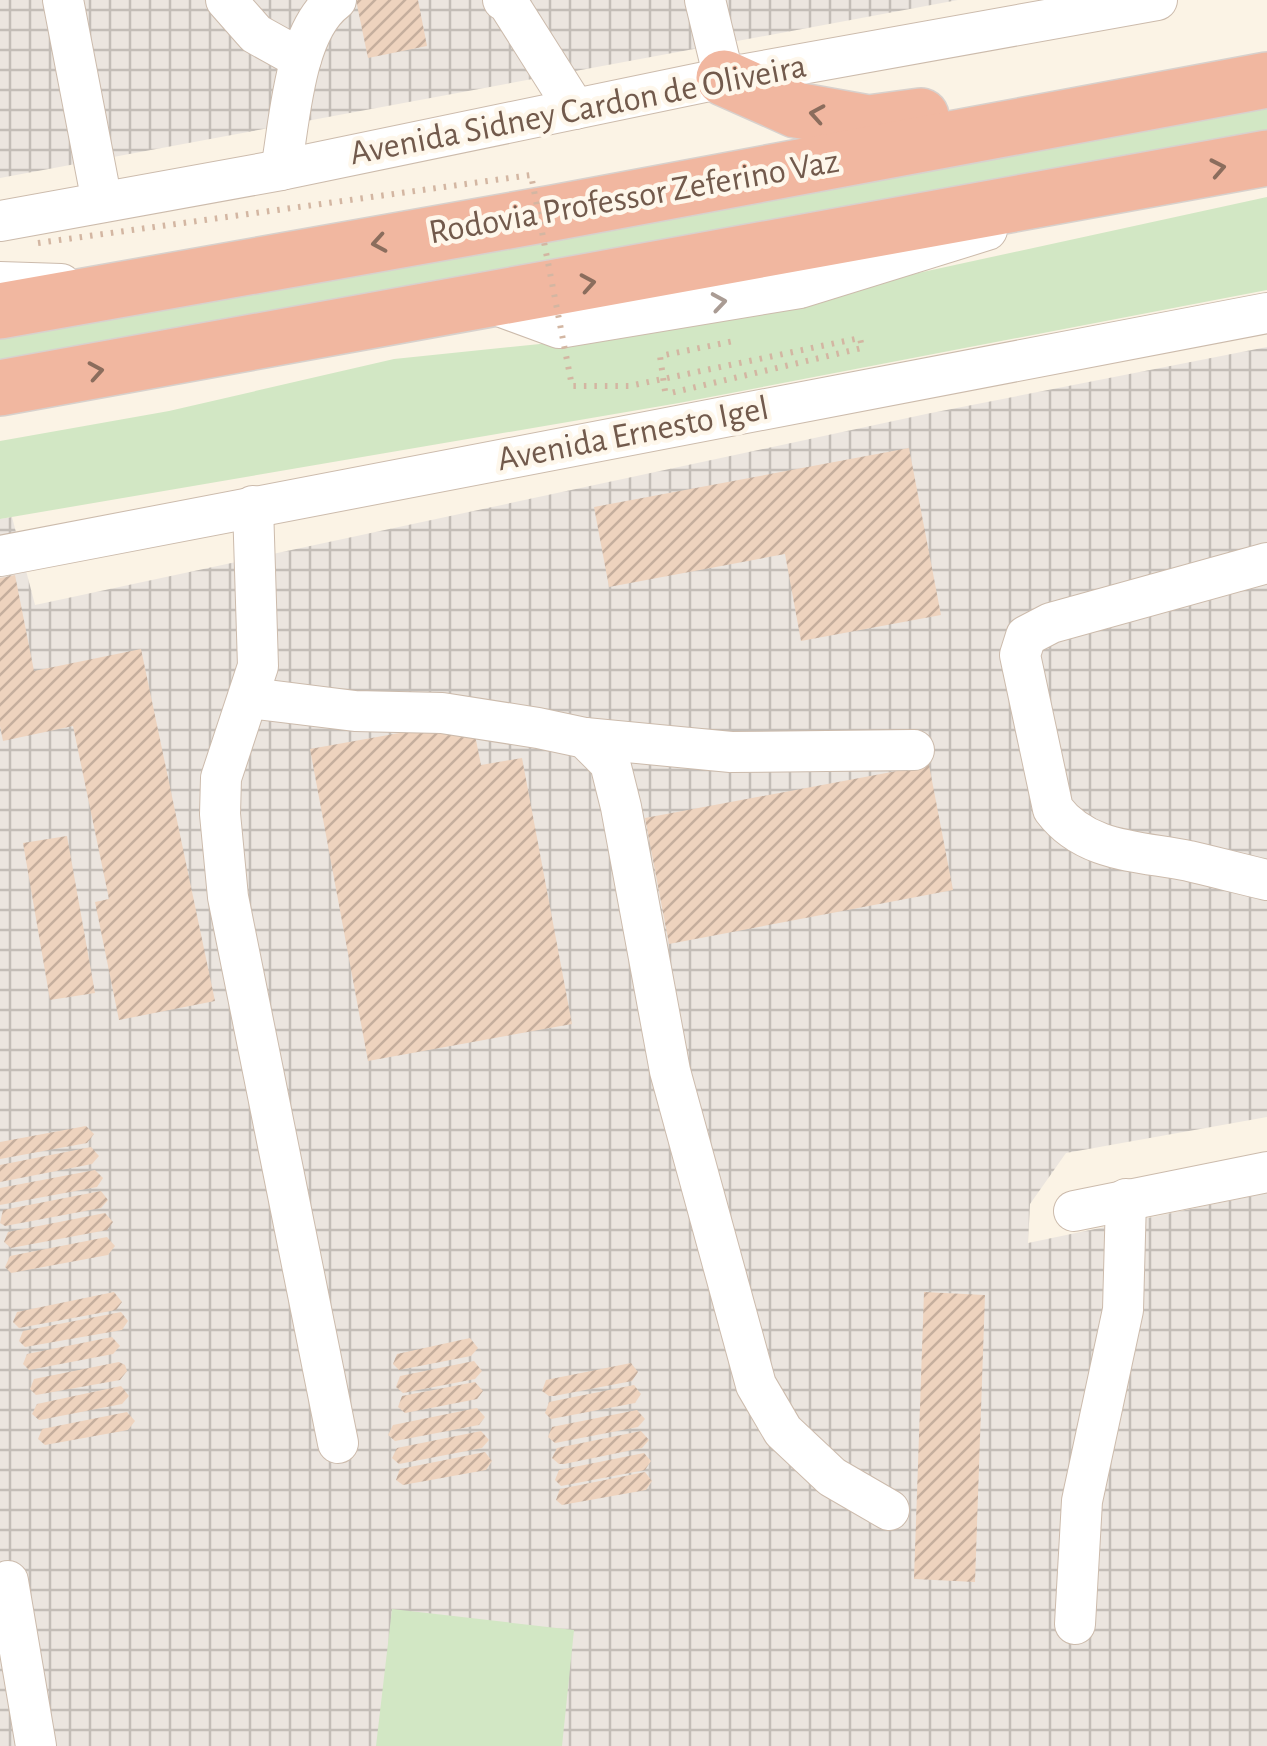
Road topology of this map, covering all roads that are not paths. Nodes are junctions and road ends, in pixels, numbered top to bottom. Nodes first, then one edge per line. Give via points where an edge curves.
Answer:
1 (64, 0) edge
2 (226, 0) edge
3 (336, 0) edge
4 (705, 0) edge
5 (1157, 0) edge
6 (507, 1) edge
7 (301, 59) junction
8 (724, 78) junction
9 (1267, 80) edge
10 (1122, 106) junction
11 (575, 109) junction
12 (1267, 158) edge
13 (280, 170) junction
14 (102, 202) junction
15 (0, 221) edge
16 (0, 282) edge
17 (125, 287) junction
18 (0, 310) edge
19 (1267, 314) edge
20 (0, 388) edge
21 (253, 506) junction
22 (0, 556) edge
23 (1267, 563) edge
24 (250, 698) junction
25 (586, 738) junction
26 (914, 750) dead end
27 (1267, 880) edge
28 (1267, 1172) edge
29 (1126, 1200) junction
30 (1074, 1211) dead end
31 (338, 1443) dead end
32 (889, 1510) dead end
33 (8, 1581) dead end
34 (1075, 1624) dead end
35 (36, 1746) edge

1 - 14 street
2 - 7 street via 256,34
3 - 7 street via 320,12
4 - 8 street
5 - 8 street, Avenida Sidney Cardon de Oliveira
6 - 11 street
7 - 13 street
10 -> 8 highway via 1039,100 869,124 796,110
8 - 11 street, Avenida Sidney Cardon de Oliveira
9 - 10 highway, Rodovia Professor Zeferino Vaz
10 -> 17 highway, Rodovia Professor Zeferino Vaz
11 - 13 street, Avenida Sidney Cardon de Oliveira
20 -> 12 highway
13 - 14 street, Avenida Sidney Cardon de Oliveira
14 - 15 street, Avenida Sidney Cardon de Oliveira
16 - 17 street
17 - 18 highway, Rodovia Professor Zeferino Vaz
19 - 21 street, Avenida Ernesto Igel
21 - 22 street, Avenida Ernesto Igel
21 - 24 street via 258,666
23 - 27 street via 1051,623 1026,636 1020,655 1053,809 1065,826 1130,852
24 - 25 street via 442,714
24 - 31 street via 221,778 228,896
25 - 26 street via 731,752
25 - 32 street via 610,763 670,1071 756,1385 783,1432 832,1477
28 - 29 street
29 - 30 street
29 - 34 street via 1123,1310 1082,1501
33 - 35 street

